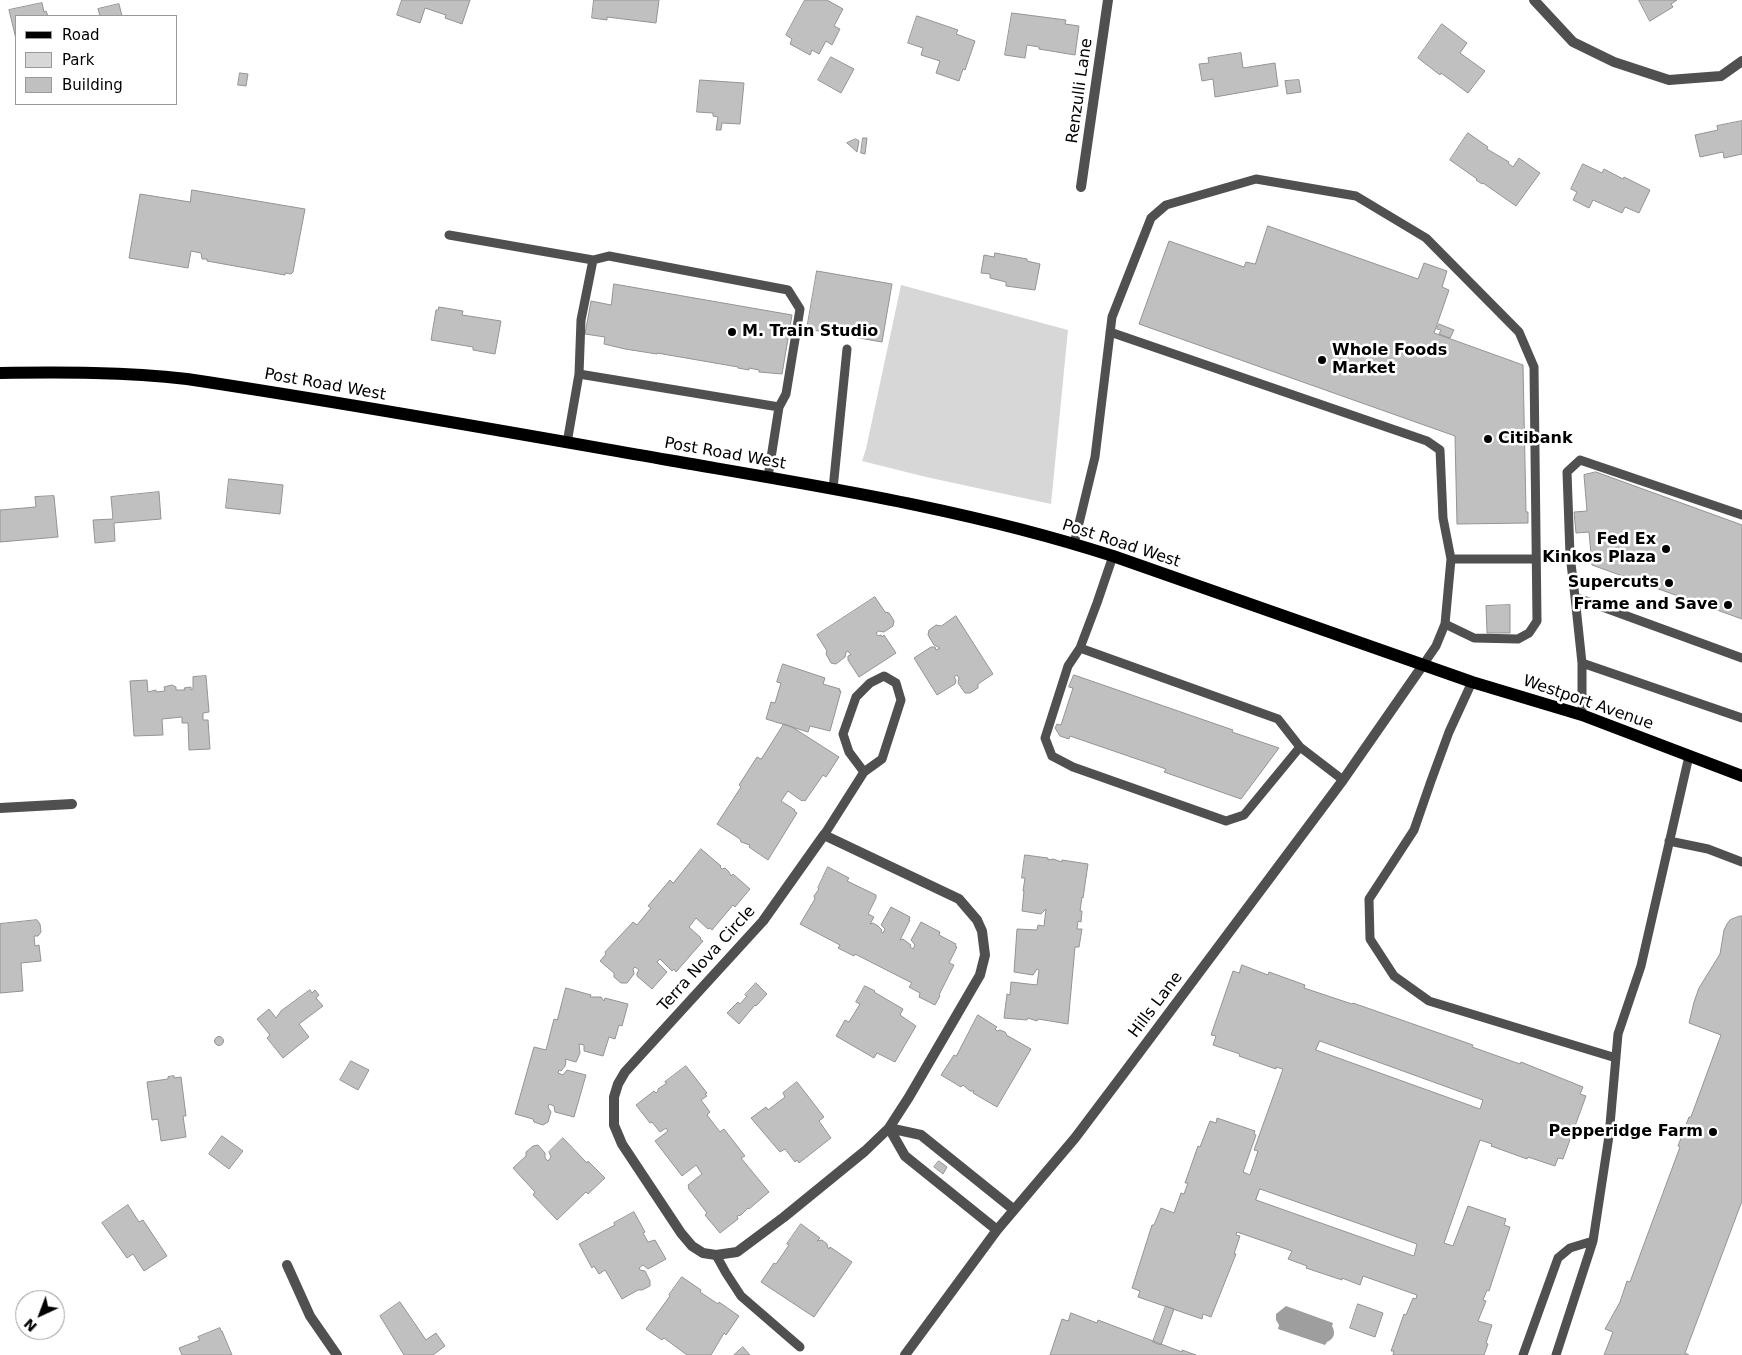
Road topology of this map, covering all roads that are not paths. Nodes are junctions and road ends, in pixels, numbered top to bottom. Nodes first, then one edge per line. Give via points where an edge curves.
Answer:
1 (1108, 0) edge
2 (1534, 0) edge
3 (1742, 61) edge
4 (1081, 187) dead end
5 (449, 235) dead end
6 (593, 260) junction
7 (1110, 332) junction
8 (848, 349) dead end
9 (0, 373) edge
10 (579, 374) junction
11 (779, 407) junction
12 (567, 443) junction
13 (768, 478) junction
14 (833, 489) junction
15 (1742, 515) edge
16 (1074, 544) junction
17 (1113, 556) junction
18 (1451, 558) junction
19 (1536, 559) junction
20 (1575, 598) junction
21 (1445, 624) junction
22 (1080, 648) junction
23 (1742, 658) edge
24 (1582, 663) junction
25 (1423, 665) junction
26 (1472, 682) junction
27 (1582, 715) junction
28 (1742, 718) edge
29 (1300, 747) junction
30 (1689, 756) junction
31 (864, 772) junction
32 (1742, 776) edge
33 (1343, 780) junction
34 (72, 804) dead end
35 (0, 808) edge
36 (824, 835) junction
37 (1669, 841) junction
38 (1742, 862) edge
39 (1616, 1058) junction
40 (889, 1128) junction
41 (1013, 1209) junction
42 (996, 1230) junction
43 (1592, 1241) junction
44 (716, 1255) junction
45 (287, 1265) dead end
46 (800, 1347) dead end
47 (337, 1355) edge
48 (905, 1355) edge
49 (1523, 1355) edge
50 (1556, 1355) edge

1 - 4 street, Renzulli Lane
2 - 3 street via 1573,42 1614,62 1670,80 1721,76
5 - 6 lane
6 - 10 lane via 581,320
6 - 11 lane via 609,256 788,290 800,309 786,394
7 - 16 lane via 1095,457
7 - 18 lane via 1428,441 1440,450 1443,518
7 - 19 lane via 1112,317 1151,218 1166,205 1256,178 1356,196 1426,238 1519,332 1534,367
8 - 14 lane
9 - 12 main road, Post Road West via 147,374
10 - 11 lane
10 - 12 lane
11 - 13 lane
12 - 13 main road, Post Road West
13 - 14 main road, Post Road West
14 - 16 main road, Post Road West via 965,515
15 - 20 lane via 1580,460 1567,472
16 - 17 main road, Post Road West
17 - 22 lane
17 - 25 main road, Post Road West
18 - 19 lane
18 - 21 lane
19 - 21 lane via 1537,621 1529,633 1518,638 1474,638
20 - 23 lane
20 - 24 lane
21 - 25 lane
22 - 29 lane via 1278,719
22 - 29 lane via 1068,666 1045,738 1052,756 1073,767 1226,821 1244,815
24 - 27 lane
24 - 28 lane
25 - 26 main road, Westport Avenue
25 - 33 street, Hills Lane
26 - 27 main road, Westport Avenue
26 - 39 lane via 1430,780 1414,830 1369,899 1370,939 1394,976 1430,1001
27 - 30 main road, Westport Avenue
29 - 33 lane
30 - 32 main road, Westport Avenue
30 - 37 lane
31 - 31 lane via 882,759 901,700 896,683 884,676 870,683 856,697 843,734 849,752
31 - 36 lane
33 - 41 street, Hills Lane via 1075,1138
34 - 35 street
36 - 40 street via 955,896 969,908 982,931 984,955 980,975
36 - 44 street, Terra Nova Circle via 763,922 625,1072 614,1097 614,1125 632,1160 692,1246 703,1253
37 - 38 lane via 1708,849
37 - 39 lane via 1641,966 1618,1034
39 - 43 lane via 1609,1136
40 - 41 street via 922,1135
40 - 42 street via 905,1156
40 - 44 street via 754,1240 737,1252
41 - 42 street, Hills Lane
42 - 48 street, Hills Lane
43 - 49 lane via 1570,1248 1558,1258
43 - 50 lane
44 - 46 lane via 741,1296
45 - 47 street via 310,1316

